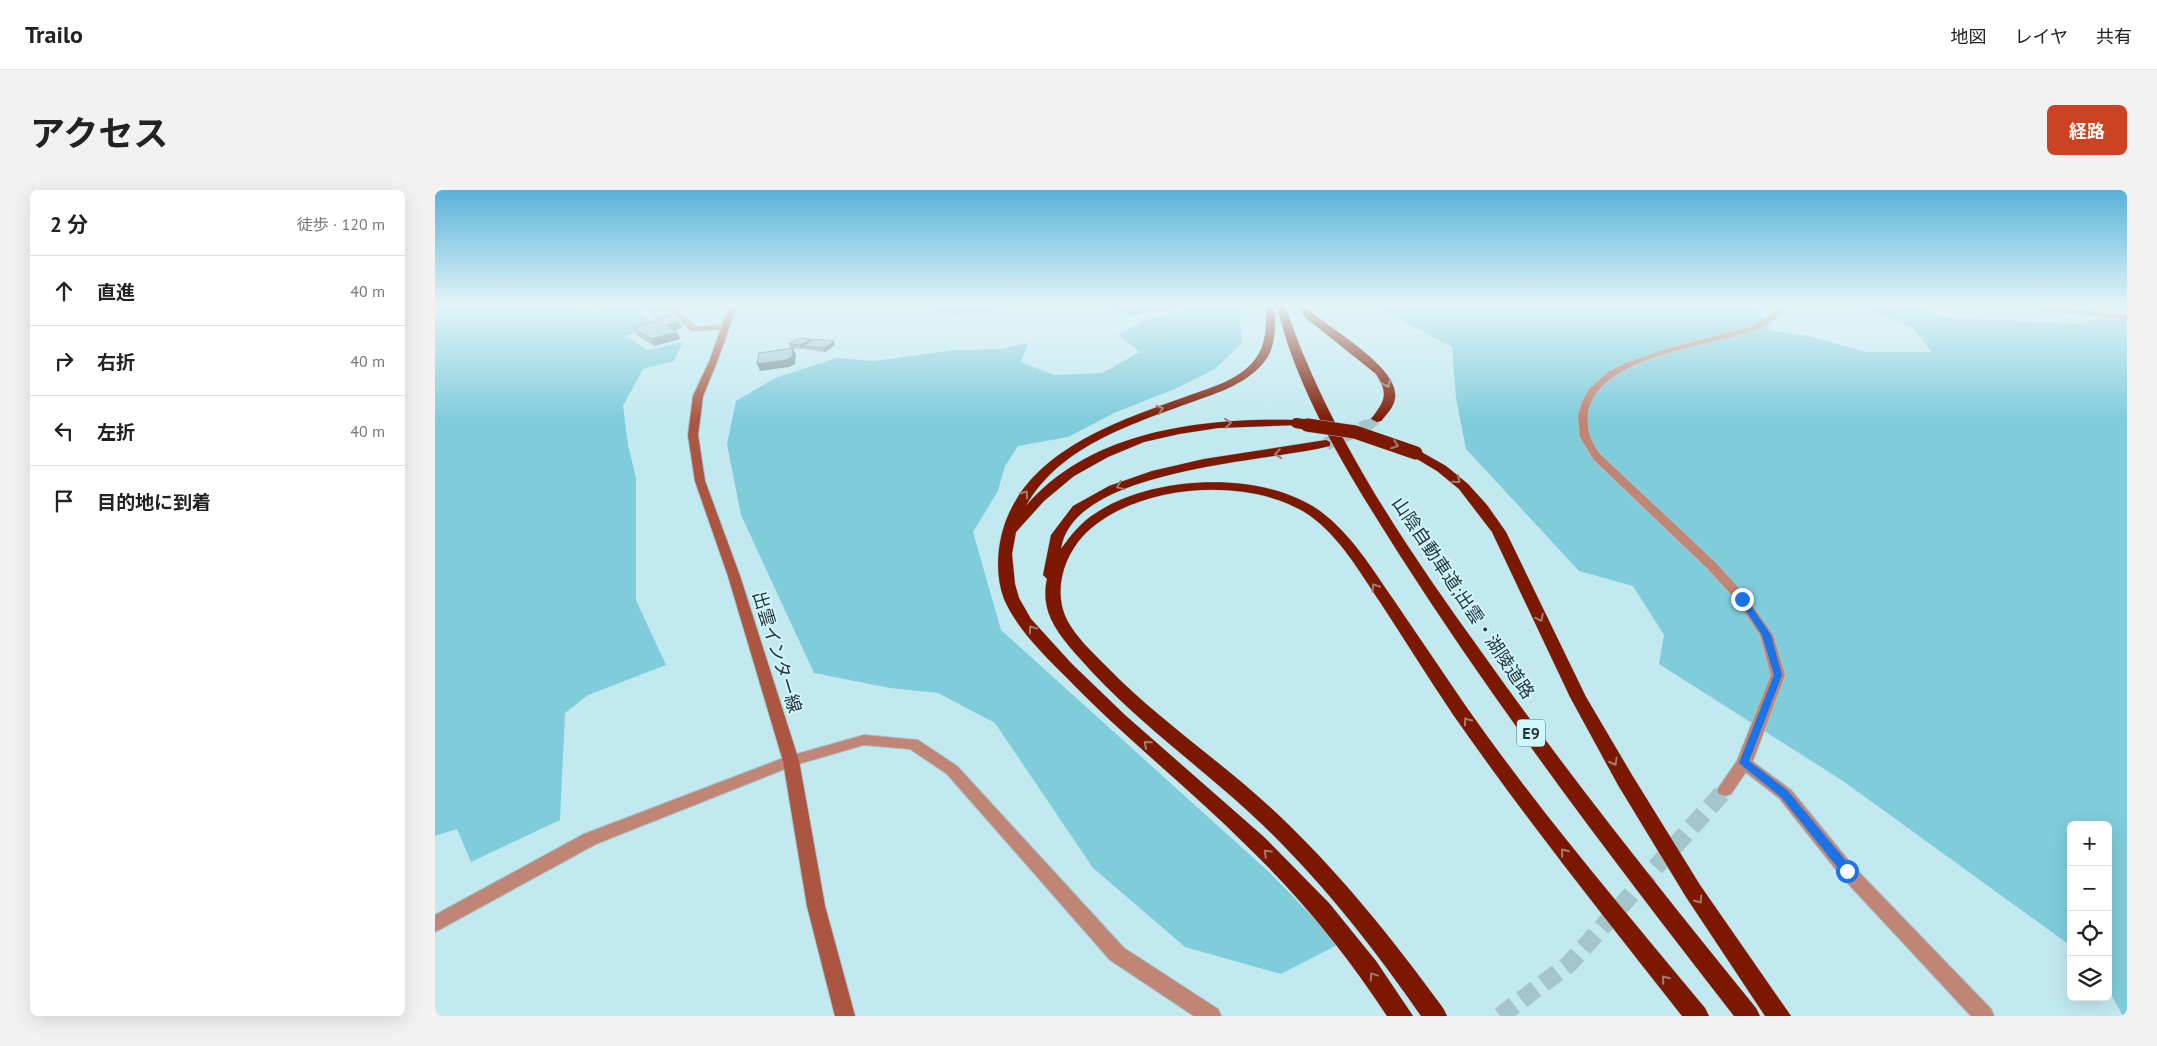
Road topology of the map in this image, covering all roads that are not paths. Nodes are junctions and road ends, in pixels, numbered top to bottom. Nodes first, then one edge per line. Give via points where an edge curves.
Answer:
1 (719, 345) edge
2 (1266, 345) edge
3 (1294, 345) edge
4 (1346, 345) edge
5 (1696, 345) edge
6 (1377, 419) tunnel mouth
7 (1331, 439) junction
8 (1007, 539) junction
9 (1052, 594) junction
10 (791, 761) junction
11 (1744, 763) junction
12 (1725, 790) tunnel mouth
13 (435, 924) edge
14 (845, 1016) edge
15 (1211, 1016) edge
16 (1401, 1016) edge
17 (1435, 1016) edge
18 (1697, 1016) edge
19 (1748, 1016) edge
20 (1779, 1016) edge
21 (1984, 1016) edge

1 - 10 main road, 出雲インター線 via 698,396 693,435 700,481 734,576
8 -> 2 highway via 1015,508 1047,468 1101,434 1247,374 1263,355
3 - 7 highway, E9
4 -> 6 highway via 1376,367 1389,387 1390,397
5 - 11 street via 1661,354 1598,383 1588,397 1582,417 1585,437 1607,468 1712,566 1742,599 1766,635 1778,675
7 -> 9 highway via 1280,454 1166,470 1089,501 1058,532 1049,568
7 - 19 highway, 山陰自動車道;出雲・湖陵道路 / E9 via 1453,625 1543,750
16 -> 8 highway via 1356,951 1283,868 1206,794 1086,690 1038,638 1014,604 1003,569
8 -> 20 highway, bridge via 1023,515 1064,478 1084,465 1153,436 1209,425 1266,421 1355,432 1416,454 1448,472 1483,506 1499,532 1578,697 1625,780 1693,891
9 - 17 highway via 1057,614 1071,637 1110,682 1288,837 1381,942
18 -> 9 highway via 1550,834 1460,712 1356,555 1317,514 1277,495 1249,489 1194,487 1146,495 1102,515 1067,546 1055,572
10 - 13 street via 590,839
10 - 14 main road, 出雲インター線 via 816,906
10 - 15 street via 864,740 913,744 951,770 1117,954
11 - 12 street
11 - 21 street via 1785,794 1847,871

